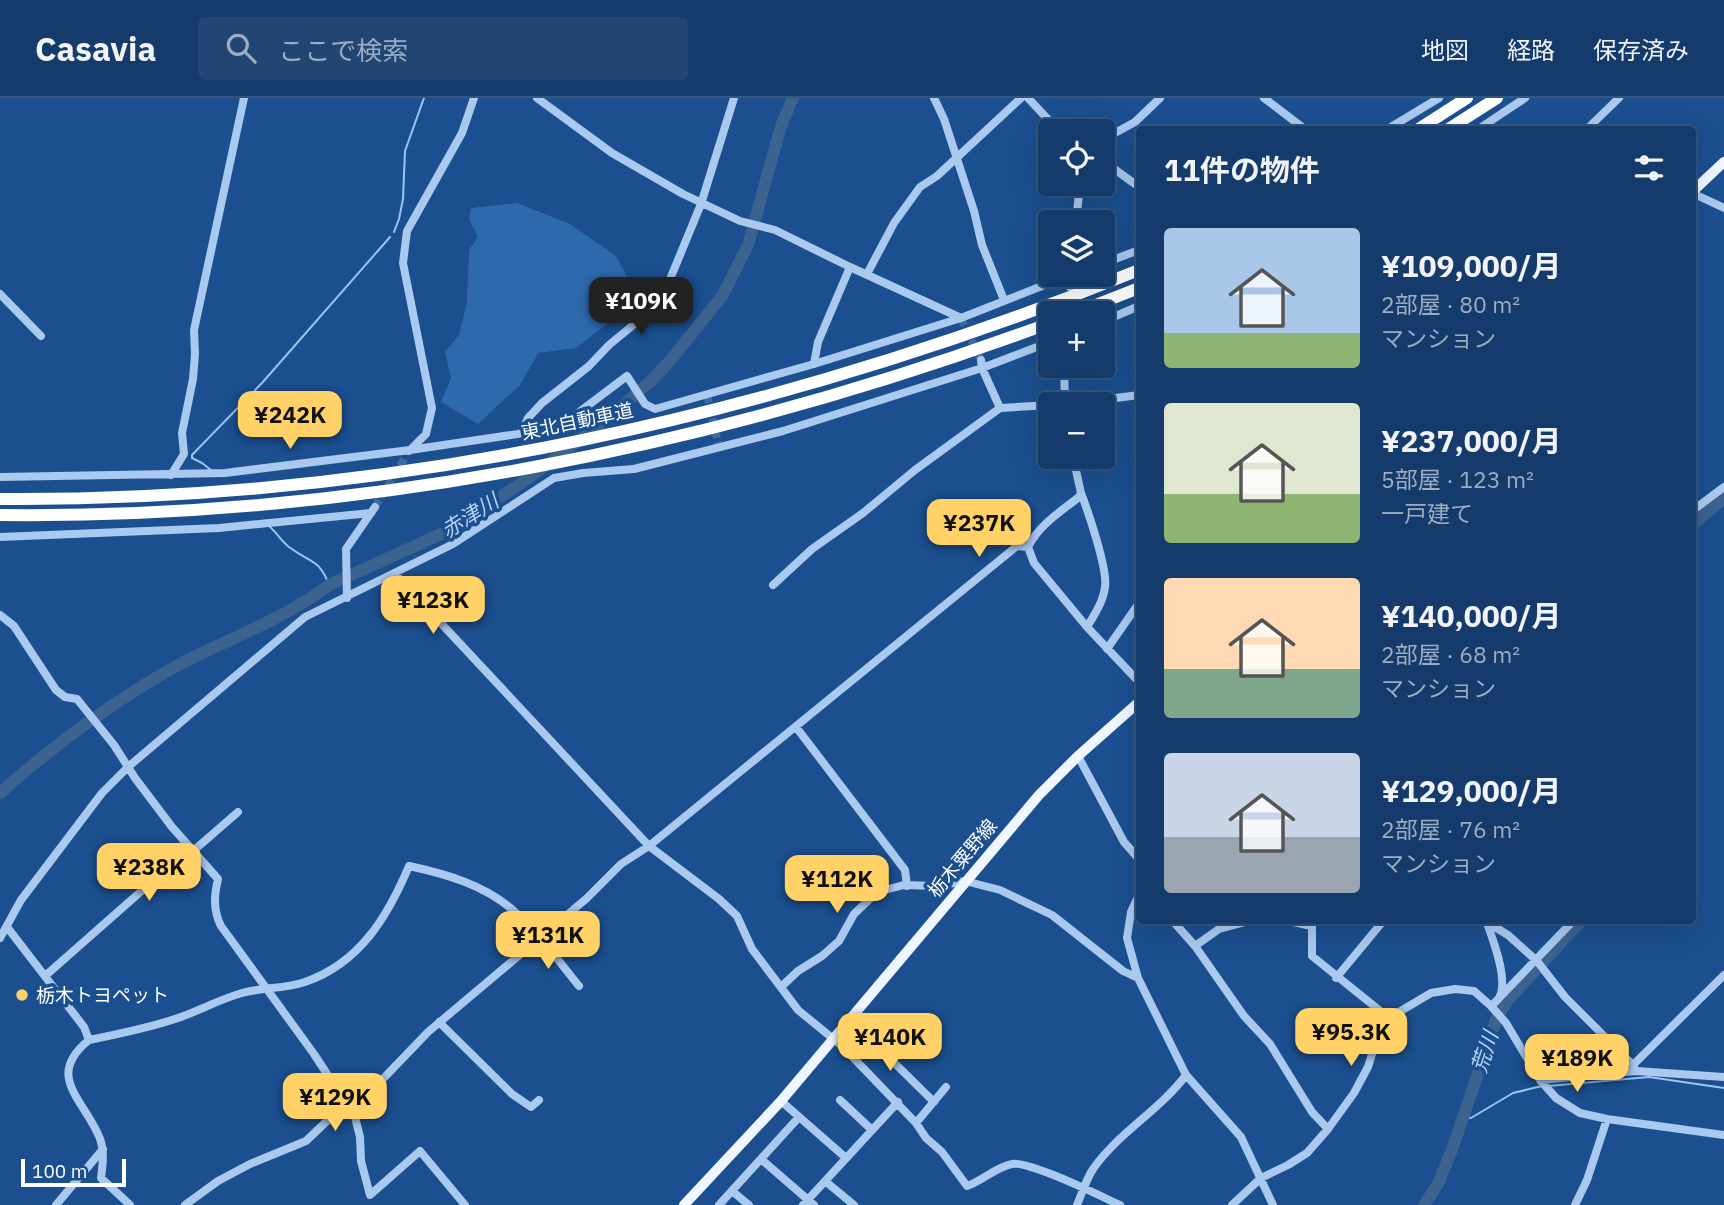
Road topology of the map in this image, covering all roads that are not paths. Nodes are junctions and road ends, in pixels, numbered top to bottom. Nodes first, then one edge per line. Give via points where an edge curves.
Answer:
1 (244, 98) edge
2 (474, 98) edge
3 (537, 98) edge
4 (734, 98) edge
5 (934, 98) edge
6 (1021, 98) edge
7 (1028, 98) edge
8 (1160, 98) edge
9 (1264, 98) edge
10 (1439, 98) edge
11 (1467, 98) edge
12 (1497, 98) edge
13 (1525, 98) edge
14 (1619, 98) edge
15 (1048, 119) edge
16 (1301, 126) edge
17 (1393, 126) edge
18 (1424, 126) edge
19 (1453, 126) edge
20 (1483, 126) edge
21 (1590, 126) edge
22 (1115, 132) edge
23 (956, 156) junction
24 (1724, 162) edge
25 (1115, 169) edge
26 (1136, 185) edge
27 (1696, 188) edge
28 (1696, 194) edge
29 (701, 204) junction
30 (1724, 208) edge
31 (1136, 251) edge
32 (1115, 259) edge
33 (850, 267) junction
34 (1136, 271) edge
35 (867, 274) junction
36 (1038, 287) edge
37 (1136, 289) edge
38 (0, 294) edge
39 (1004, 300) junction
40 (1106, 301) edge
41 (1136, 307) edge
42 (1115, 316) edge
43 (961, 318) junction
44 (1038, 327) edge
45 (41, 336) dead end
46 (1038, 346) edge
47 (814, 364) junction
48 (981, 364) junction
49 (1136, 396) edge
50 (1115, 399) edge
51 (1038, 406) edge
52 (1000, 408) junction
53 (521, 433) junction
54 (408, 453) junction
55 (1076, 469) edge
56 (171, 475) junction
57 (0, 477) edge
58 (1724, 487) edge
59 (1081, 493) junction
60 (0, 499) edge
61 (1696, 508) edge
62 (3, 515) edge
63 (0, 537) edge
64 (1028, 547) junction
65 (395, 574) junction
66 (772, 585) dead end
67 (347, 598) junction
68 (1136, 607) edge
69 (0, 615) edge
70 (1087, 627) junction
71 (1107, 649) junction
72 (1136, 679) edge
73 (1136, 705) edge
74 (796, 727) junction
75 (1078, 755) junction
76 (128, 767) junction
77 (238, 812) dead end
78 (649, 846) junction
79 (192, 852) junction
80 (1136, 855) edge
81 (965, 881) junction
82 (907, 886) junction
83 (1136, 902) edge
84 (1176, 924) edge
85 (1238, 924) edge
86 (1311, 924) edge
87 (1381, 924) edge
88 (1486, 924) edge
89 (1489, 924) edge
90 (1570, 924) edge
91 (7, 927) junction
92 (540, 938) junction
93 (0, 939) edge
94 (1195, 946) junction
95 (1537, 961) junction
96 (1724, 975) edge
97 (45, 976) junction
98 (1138, 978) junction
99 (1336, 978) junction
100 (579, 986) dead end
101 (781, 987) junction
102 (267, 989) junction
103 (1499, 998) junction
104 (1491, 1006) junction
105 (1389, 1018) junction
106 (439, 1022) junction
107 (867, 1036) dead end
108 (833, 1039) junction
109 (89, 1040) junction
110 (904, 1042) dead end
111 (889, 1057) junction
112 (1634, 1068) junction
113 (1186, 1075) junction
114 (1724, 1077) edge
115 (1539, 1080) junction
116 (946, 1087) dead end
117 (539, 1100) dead end
118 (840, 1100) dead end
119 (780, 1101) junction
120 (934, 1101) junction
121 (898, 1102) junction
122 (347, 1105) junction
123 (799, 1117) junction
124 (1606, 1119) junction
125 (916, 1123) junction
126 (1328, 1129) junction
127 (872, 1130) junction
128 (1724, 1135) edge
129 (103, 1149) junction
130 (846, 1158) junction
131 (761, 1159) junction
132 (1261, 1178) junction
133 (825, 1181) junction
134 (1084, 1187) junction
135 (732, 1191) junction
136 (808, 1203) edge
137 (56, 1205) edge
138 (130, 1205) edge
139 (185, 1205) edge
140 (465, 1205) edge
141 (684, 1205) edge
142 (719, 1205) edge
143 (749, 1205) edge
144 (854, 1205) edge
145 (1077, 1205) edge
146 (1120, 1205) edge
147 (1232, 1205) edge
148 (1273, 1205) edge
149 (1575, 1205) edge

1 - 56 street via 194,330 193,379 182,433 184,454
2 - 54 street via 462,133 404,243 402,263 432,408 426,434
3 - 29 street via 612,153
4 - 29 street
5 - 23 street
6 - 23 street
7 - 15 street
8 - 22 street via 1135,122
9 - 16 street
10 - 17 street
11 - 18 highway
12 - 19 highway
13 - 20 street
14 - 21 street
23 - 35 street via 920,187
23 - 39 street
24 - 27 main road
25 - 26 street
28 - 30 street
29 - 33 street via 773,229
29 - 53 street via 666,289 589,366 542,403
31 - 32 street
33 - 35 street
33 - 47 street via 818,342
34 - 60 highway, 東北自動車道 via 918,352 778,395 637,429 400,472 258,488
35 - 43 street
36 - 39 street
37 - 40 highway
38 - 45 street
39 - 43 street
41 - 42 street
43 - 47 street
44 - 62 highway, 東北自動車道 via 926,367 711,429 474,477 257,504
46 - 48 street
47 - 53 street via 655,409 645,404 627,376 558,428
48 - 52 street
48 - 65 street via 783,431 634,469 554,478 485,525
49 - 50 street
51 - 52 street
52 - 66 street
53 - 54 street
54 - 56 street
55 - 59 street
56 - 57 street
58 - 61 street
59 - 64 street via 1045,524
59 - 70 street via 1106,585
63 - 67 street via 219,528 373,510 346,549
64 - 70 street via 1034,563
64 - 74 street via 1017,546
65 - 67 street
65 - 78 street
67 - 76 street via 305,617
68 - 71 street
69 - 76 street via 14,626 56,690 77,699
70 - 71 street
71 - 72 street
73 - 75 main road, 栃木粟野線
74 - 78 street
74 - 82 street via 905,870
75 - 80 street via 1118,831
75 - 81 main road, 栃木粟野線
76 - 79 street
76 - 91 street via 76,826 21,900
77 - 79 street
78 - 92 street via 621,864
78 - 101 street via 737,916 752,949
79 - 97 street
79 - 102 street via 218,879 215,915 221,926
81 - 82 street
81 - 98 street via 1000,890 1052,915
81 - 108 main road, 栃木粟野線
82 - 101 street via 871,897 854,914 839,941
83 - 98 street via 1127,938
84 - 94 street
85 - 94 street via 1219,929
86 - 99 street via 1312,956
87 - 99 street
88 - 103 street via 1503,984
89 - 95 street
90 - 95 street
91 - 93 street
91 - 97 street
92 - 100 street
92 - 102 street via 514,910 488,893 445,874 409,866 382,921 358,950 304,982
92 - 106 street
94 - 126 street
95 - 103 street
95 - 112 street via 1565,998
96 - 112 street
97 - 109 street
98 - 113 street
99 - 105 street
101 - 108 street via 798,1010
102 - 109 street via 242,993 144,1029
102 - 122 street
103 - 104 street
104 - 105 street via 1474,991 1455,989 1431,993
104 - 115 street
105 - 126 street via 1354,1093
106 - 117 street via 512,1094 531,1107
106 - 122 street via 379,1083
107 - 111 street
108 - 119 main road, 栃木粟野線
108 - 121 street
109 - 129 street via 68,1063 69,1078
110 - 111 street
111 - 120 street
112 - 114 street
112 - 115 street
113 - 132 street via 1241,1137
113 - 134 street via 1105,1154
115 - 124 street via 1580,1113
116 - 120 street
118 - 127 street
119 - 123 street
119 - 141 main road, 栃木粟野線
120 - 125 street
121 - 125 street
121 - 127 street
122 - 139 street via 306,1141 250,1164
122 - 140 street via 355,1117 370,1195 420,1151
123 - 130 street
123 - 131 street
124 - 128 street
124 - 149 street
125 - 134 street via 967,1186 1012,1164
126 - 132 street via 1307,1153
127 - 130 street
129 - 137 street
129 - 138 street via 101,1178
130 - 133 street
131 - 135 street
131 - 136 street
132 - 147 street
132 - 148 street
133 - 136 street
133 - 144 street
134 - 145 street
134 - 146 street
135 - 142 street
135 - 143 street

